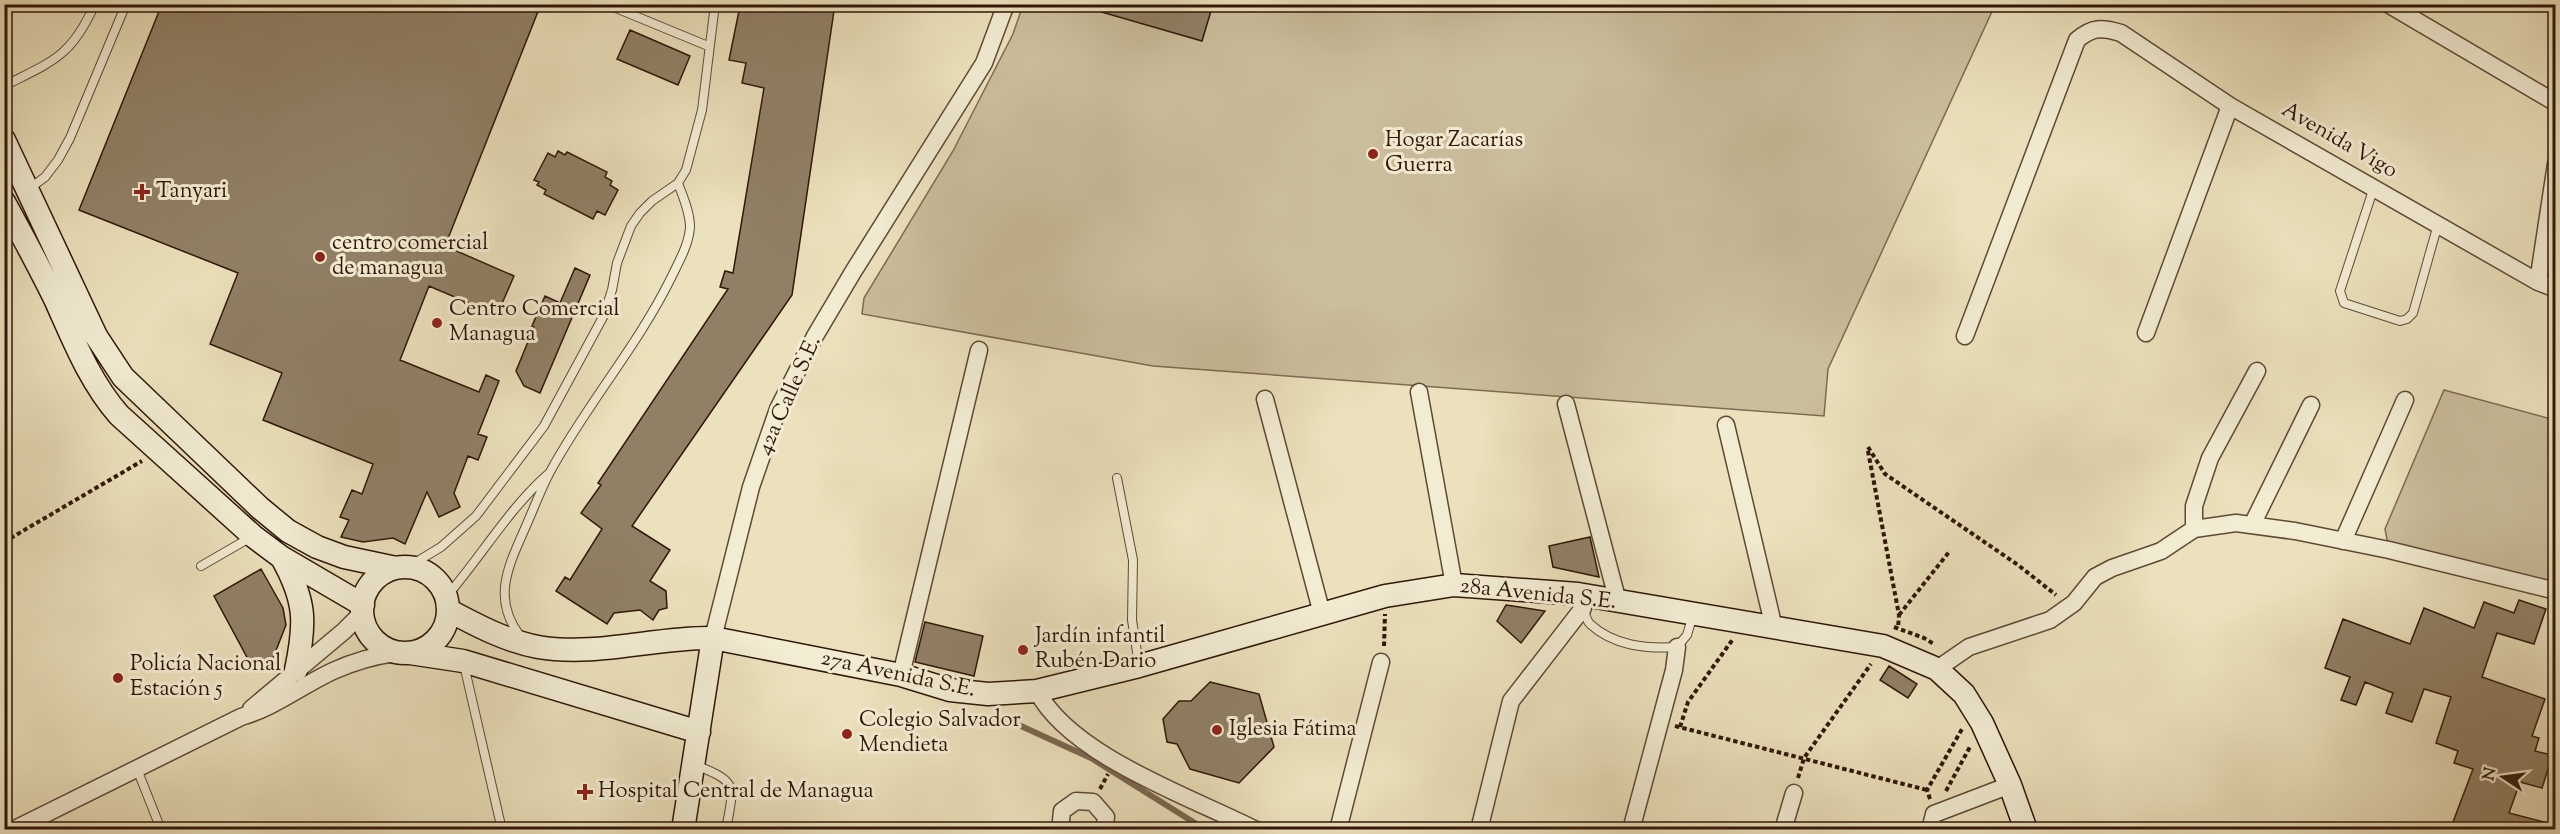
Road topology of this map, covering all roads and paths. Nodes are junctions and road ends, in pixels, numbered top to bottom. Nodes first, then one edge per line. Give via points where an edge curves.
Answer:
1 (95, 4) edge
2 (126, 4) edge
3 (606, 4) edge
4 (715, 4) edge
5 (1006, 4) edge
6 (2391, 5) edge
7 (708, 46) junction
8 (4, 86) edge
9 (2556, 103) edge
10 (2230, 106) junction
11 (4, 140) edge
12 (2556, 164) edge
13 (678, 183) junction
14 (2374, 187) junction
15 (29, 189) junction
16 (4, 202) edge
17 (2438, 224) junction
18 (2538, 282) junction
19 (2556, 289) edge
20 (2145, 333) dead end
21 (1965, 336) dead end
22 (979, 350) dead end
23 (2257, 371) dead end
24 (1419, 392) dead end
25 (1264, 399) dead end
26 (2405, 400) dead end
27 (1566, 404) dead end
28 (2311, 405) dead end
29 (1726, 425) dead end
30 (158, 452) junction
31 (550, 472) junction
32 (1117, 478) dead end
33 (2252, 525) junction
34 (2194, 528) junction
35 (253, 536) junction
36 (2343, 541) junction
37 (4, 542) edge
38 (1949, 552) dead end
39 (281, 557) junction
40 (201, 566) dead end
41 (402, 568) junction
42 (1454, 585) junction
43 (2556, 591) edge
44 (1385, 596) junction
45 (1581, 601) junction
46 (1618, 602) junction
47 (447, 603) junction
48 (2070, 606) junction
49 (363, 608) junction
50 (1322, 614) junction
51 (1693, 614) junction
52 (1899, 615) junction
53 (1774, 628) junction
54 (1737, 633) dead end
55 (1885, 636) junction
56 (713, 638) junction
57 (526, 644) junction
58 (1677, 647) junction
59 (403, 653) junction
60 (463, 661) junction
61 (1381, 662) joint
62 (1139, 666) junction
63 (1937, 669) junction
64 (296, 670) junction
65 (902, 675) junction
66 (1036, 691) junction
67 (1978, 716) junction
68 (241, 717) junction
69 (1660, 722) junction
70 (1680, 727) junction
71 (699, 732) junction
72 (1804, 758) junction
73 (694, 764) junction
74 (138, 769) junction
75 (2010, 785) junction
76 (1794, 793) joint
77 (1932, 822) edge
78 (160, 827) dead end
79 (1252, 829) edge
80 (13, 830) edge
81 (502, 830) edge
82 (683, 830) edge
83 (726, 830) edge
84 (1060, 830) edge
85 (1104, 830) edge
86 (1338, 830) edge
87 (1479, 830) edge
88 (1631, 830) edge
89 (1783, 830) edge
90 (2026, 830) edge

1 - 8 lane via 78,38 67,50
2 - 15 lane via 62,153 45,177
3 - 7 lane
4 - 7 lane
5 - 56 street, 42a Calle S.E. via 984,63 853,272 778,409 751,487
6 - 9 street
7 - 13 lane via 702,110 686,170
10 - 14 street, Avenida Vigo
10 - 20 street
10 - 21 street, Avenida Vigo via 2121,33 2104,28 2088,30 2077,40
11 - 15 street
12 - 18 street
13 - 31 lane via 690,227 684,252 650,317
13 - 41 lane via 652,201 631,226 603,317 544,426 476,516 441,547
14 - 17 street, Avenida Vigo
14 - 17 lane via 2340,291 2344,303 2400,321 2408,319
15 - 41 street via 96,336 139,394 288,531 344,557
16 - 30 street via 104,398
17 - 18 street, Avenida Vigo
18 - 19 street, Avenida Vigo
22 - 65 street
23 - 34 street via 2210,458 2194,506
24 - 42 street
25 - 50 street
26 - 36 street
27 - 46 street
28 - 33 street
29 - 53 street
30 - 35 street
30 - 37 path
31 - 47 lane via 509,514
31 - 57 lane via 514,555 504,593 511,624
32 - 62 lane via 1133,560 1132,620
33 - 34 street
33 - 36 street
34 - 48 street via 2161,551 2112,567 2095,577
35 - 39 street
35 - 40 lane
36 - 43 street
38 - 52 path
39 - 49 street
39 - 64 street via 296,584 303,613
41 - 47 street via 424,572 438,582
41 - 49 street via 384,573 374,581
42 - 44 street, 28a Avenida S.E.
42 - 45 street, 28a Avenida S.E.
44 - 50 street, 28a Avenida S.E.
44 - 61 path via 1386,638
45 - 46 street, 28a Avenida S.E.
45 - 58 lane via 1588,623 1617,641 1651,649
45 - 87 street via 1511,701
46 - 51 street, 28a Avenida S.E.
47 - 57 street, 27a Avenida S.E. via 479,627
47 - 59 street via 445,626 437,639 425,649
48 - 52 path via 2018,565 1885,474 1868,447
48 - 63 street via 2050,620 1969,648
49 - 59 street via 365,626 372,638 383,647
49 - 64 street via 344,631
50 - 62 street, 28a Avenida S.E.
51 - 53 street, 28a Avenida S.E.
51 - 58 lane via 1687,635
52 - 55 path via 1898,628
53 - 55 street, 28a Avenida S.E.
54 - 70 path via 1688,702
55 - 63 street, 28a Avenida S.E.
55 - 72 path
56 - 57 street, 27a Avenida S.E. via 578,649
56 - 65 street, 27a Avenida S.E.
56 - 71 street, 42a Calle S.E.
58 - 69 street
59 - 60 street
59 - 68 street via 365,658 262,711
60 - 71 street
60 - 81 lane
61 - 86 street
62 - 66 street, 28a Avenida S.E.
63 - 67 street, 28a Avenida S.E. via 1964,694
64 - 68 street
65 - 66 street, 27a Avenida S.E. via 950,690 988,694
66 - 79 street via 1046,709 1091,745 1170,790
67 - 72 path via 1927,790
67 - 75 street, 28a Avenida S.E.
67 - 77 path
68 - 74 street
69 - 70 path
69 - 88 street
70 - 72 path
71 - 73 street, 42a Calle S.E.
72 - 76 path
73 - 82 street, 42a Calle S.E.
73 - 83 lane via 722,775 729,784 732,795
74 - 78 lane
74 - 80 street
75 - 77 street
75 - 90 street, 28a Avenida S.E.
76 - 89 street
84 - 85 street via 1062,812 1076,801 1094,802 1106,816

